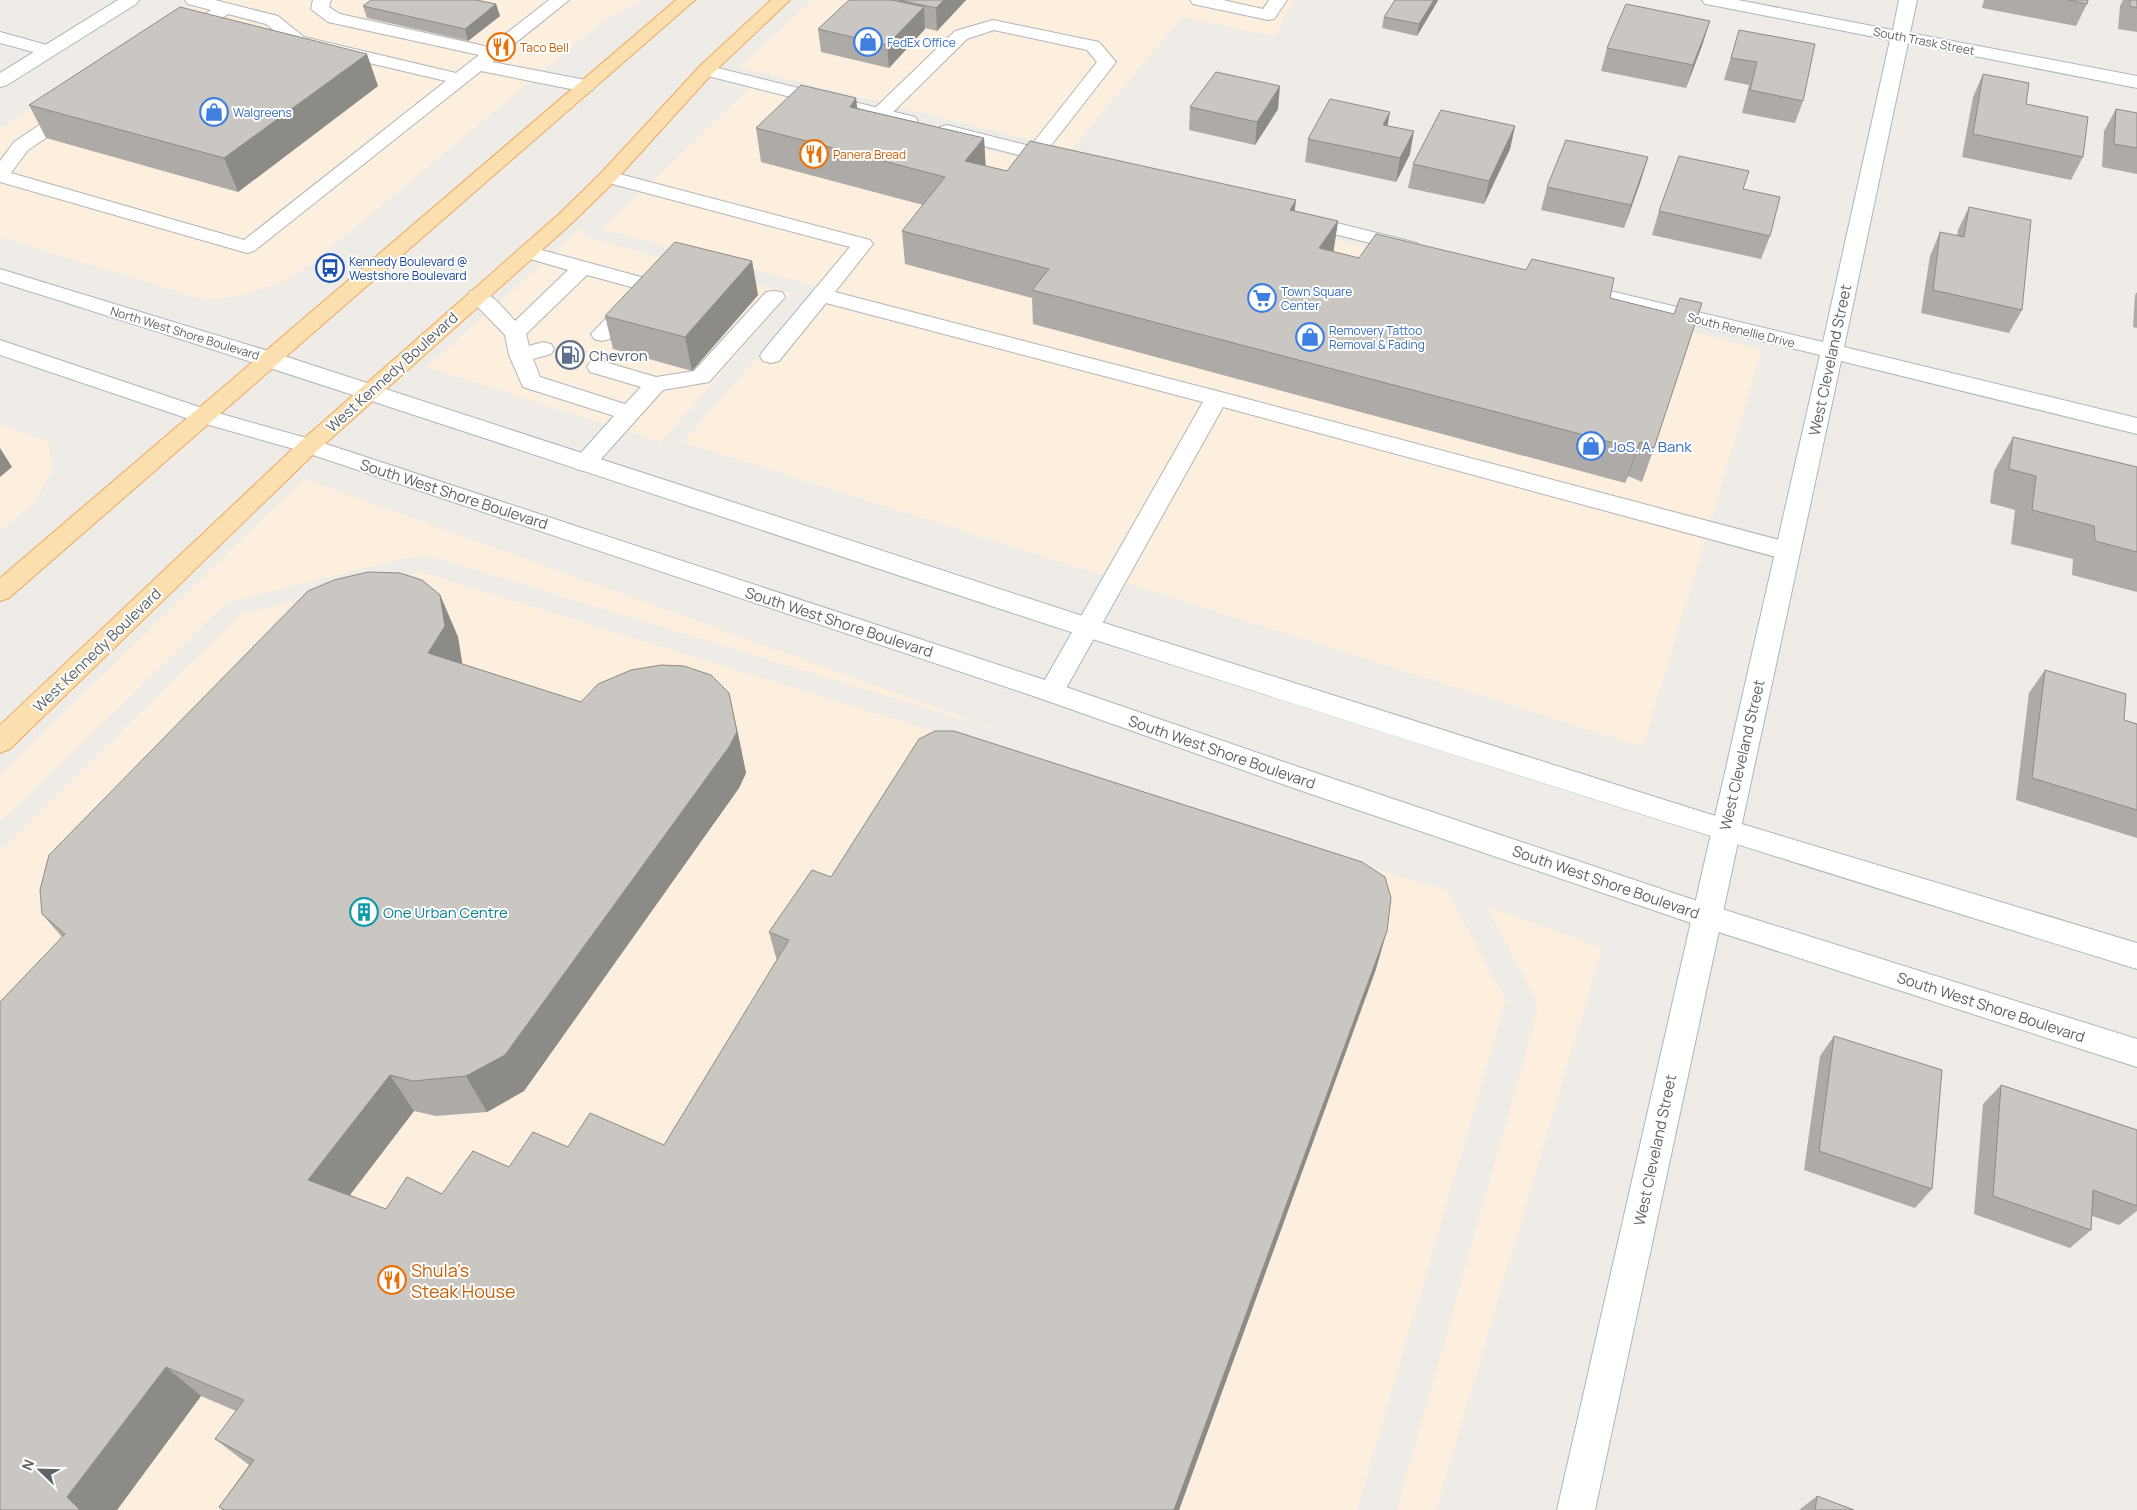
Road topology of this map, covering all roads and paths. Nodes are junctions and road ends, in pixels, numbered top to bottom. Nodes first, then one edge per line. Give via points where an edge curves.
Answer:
1 (130, 0) edge
2 (194, 0) edge
3 (264, 0) edge
4 (322, 0) edge
5 (560, 0) edge
6 (686, 0) edge
7 (780, 0) edge
8 (1198, 0) edge
9 (1278, 0) edge
10 (1711, 0) edge
11 (1908, 0) edge
12 (226, 8) junction
13 (245, 13) junction
14 (196, 27) junction
15 (215, 32) edge
16 (1900, 36) junction
17 (0, 37) edge
18 (298, 41) junction
19 (270, 42) edge
20 (172, 43) edge
21 (48, 51) junction
22 (486, 59) junction
23 (706, 70) junction
24 (460, 79) junction
25 (0, 81) edge
26 (2137, 82) edge
27 (586, 86) junction
28 (85, 102) edge
29 (880, 114) junction
30 (1035, 153) junction
31 (1073, 162) edge
32 (0, 175) edge
33 (608, 177) junction
34 (1285, 216) edge
35 (527, 252) junction
36 (1429, 252) edge
37 (583, 267) junction
38 (0, 275) edge
39 (1554, 283) edge
40 (822, 295) junction
41 (478, 296) junction
42 (774, 297) dead end
43 (515, 333) junction
44 (602, 334) dead end
45 (0, 347) edge
46 (543, 349) dead end
47 (1832, 353) junction
48 (520, 355) junction
49 (771, 356) dead end
50 (270, 359) junction
51 (598, 366) dead end
52 (656, 384) junction
53 (368, 393) junction
54 (1217, 398) junction
55 (630, 413) junction
56 (203, 416) junction
57 (2137, 426) edge
58 (309, 446) junction
59 (584, 463) junction
60 (1788, 551) junction
61 (0, 592) edge
62 (1089, 628) junction
63 (1051, 692) junction
64 (0, 742) edge
65 (1725, 830) junction
66 (1706, 916) junction
67 (2137, 956) edge
68 (2137, 1053) edge
69 (1576, 1510) edge

1 - 21 street
2 - 12 street
3 - 13 street
4 - 22 street via 320,9 334,18
5 - 22 street
6 - 27 main road
7 - 23 main road, West Kennedy Boulevard
8 - 9 street via 1268,15
10 - 16 street, South Trask Street
11 - 16 street, West Cleveland Street
12 - 13 street
12 - 14 street
13 - 18 street via 272,20
14 - 15 street
14 - 20 street
16 - 26 street, South Trask Street
16 - 47 street, West Cleveland Street
17 - 21 street
18 - 19 street
18 - 24 street
21 - 25 street
22 - 24 street
22 - 27 street
23 - 29 street
23 - 33 main road, West Kennedy Boulevard
24 - 32 street via 248,247
27 - 50 main road
28 - 32 street via 21,146
29 - 30 street
29 - 30 street via 961,35 993,25 1092,46 1107,62
30 - 31 street
33 - 35 main road, West Kennedy Boulevard
33 - 40 street via 863,244
34 - 36 street
35 - 37 street
35 - 41 main road, West Kennedy Boulevard
37 - 43 street
37 - 44 street via 649,285
38 - 50 street, North West Shore Boulevard
39 - 47 street, South Renellie Drive
40 - 49 street
40 - 54 street
41 - 43 street
41 - 53 main road, West Kennedy Boulevard
42 - 52 street via 701,377
43 - 48 street
45 - 56 street
46 - 48 street
47 - 57 street, South Renellie Drive
47 - 60 street, West Cleveland Street
48 - 55 street via 531,382
50 - 53 street, North West Shore Boulevard
50 - 56 main road
51 - 52 street
52 - 55 street
53 - 58 main road, West Kennedy Boulevard
53 - 59 street
54 - 60 street
54 - 62 street
55 - 59 street
56 - 58 street
56 - 61 main road
58 - 63 street, South West Shore Boulevard
58 - 64 main road, West Kennedy Boulevard
59 - 62 street
60 - 65 street, West Cleveland Street
62 - 63 street
62 - 65 street
63 - 66 street, South West Shore Boulevard
65 - 66 street, West Cleveland Street
65 - 67 street
66 - 68 street, South West Shore Boulevard
66 - 69 street, West Cleveland Street

